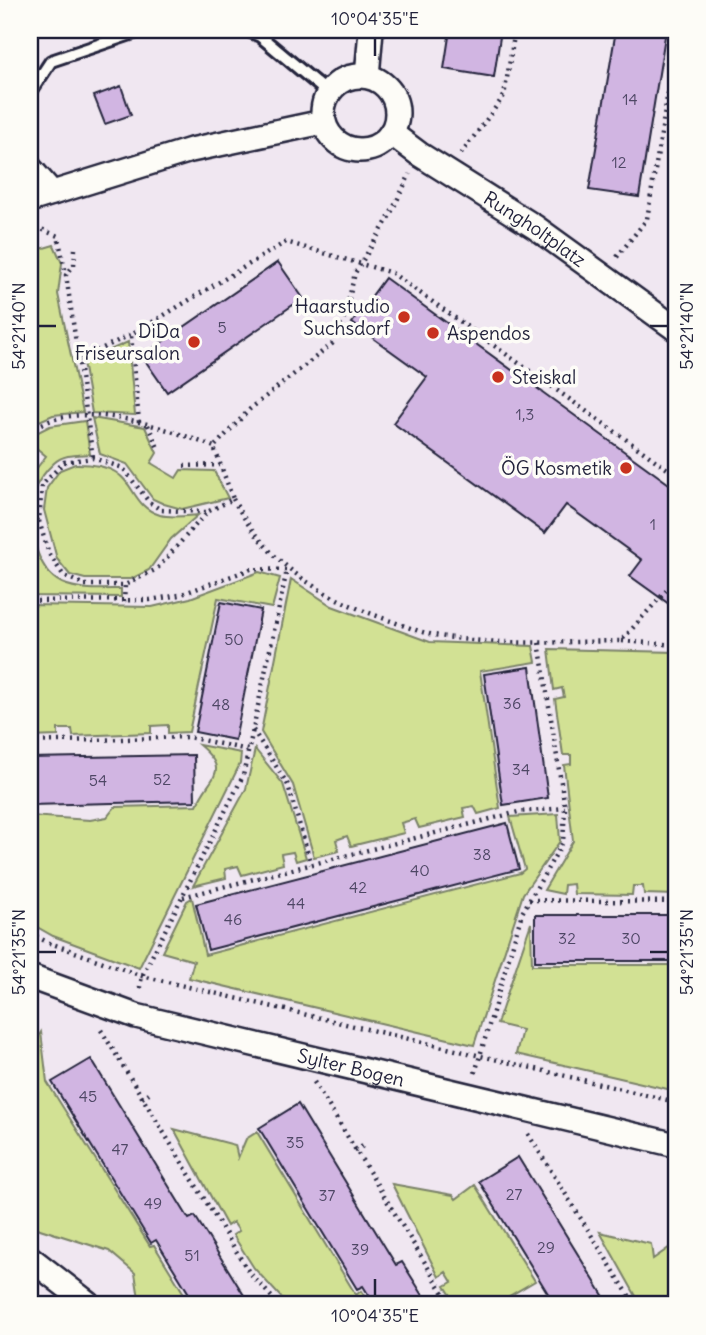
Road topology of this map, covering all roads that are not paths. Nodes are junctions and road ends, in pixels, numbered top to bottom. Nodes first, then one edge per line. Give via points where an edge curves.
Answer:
1 (143, 30) edge
2 (246, 30) edge
3 (371, 30) edge
4 (367, 76) junction
5 (30, 93) edge
6 (328, 93) junction
7 (323, 122) junction
8 (391, 133) junction
9 (30, 168) edge
10 (41, 197) edge
11 (676, 329) edge
12 (30, 977) edge
13 (676, 1145) edge
14 (30, 1258) edge
15 (89, 1304) edge

1 - 5 lane via 51,61
2 - 6 lane via 260,36
3 - 4 street
4 - 6 street via 338,82
4 - 8 street via 383,83 395,99 397,115
6 - 7 street
7 - 8 street via 342,146 360,150 379,145
7 - 10 street via 191,150
8 - 11 street, Rungholtplatz via 603,274
9 - 10 street
12 - 13 street, Sylter Bogen via 136,1016
14 - 15 street

